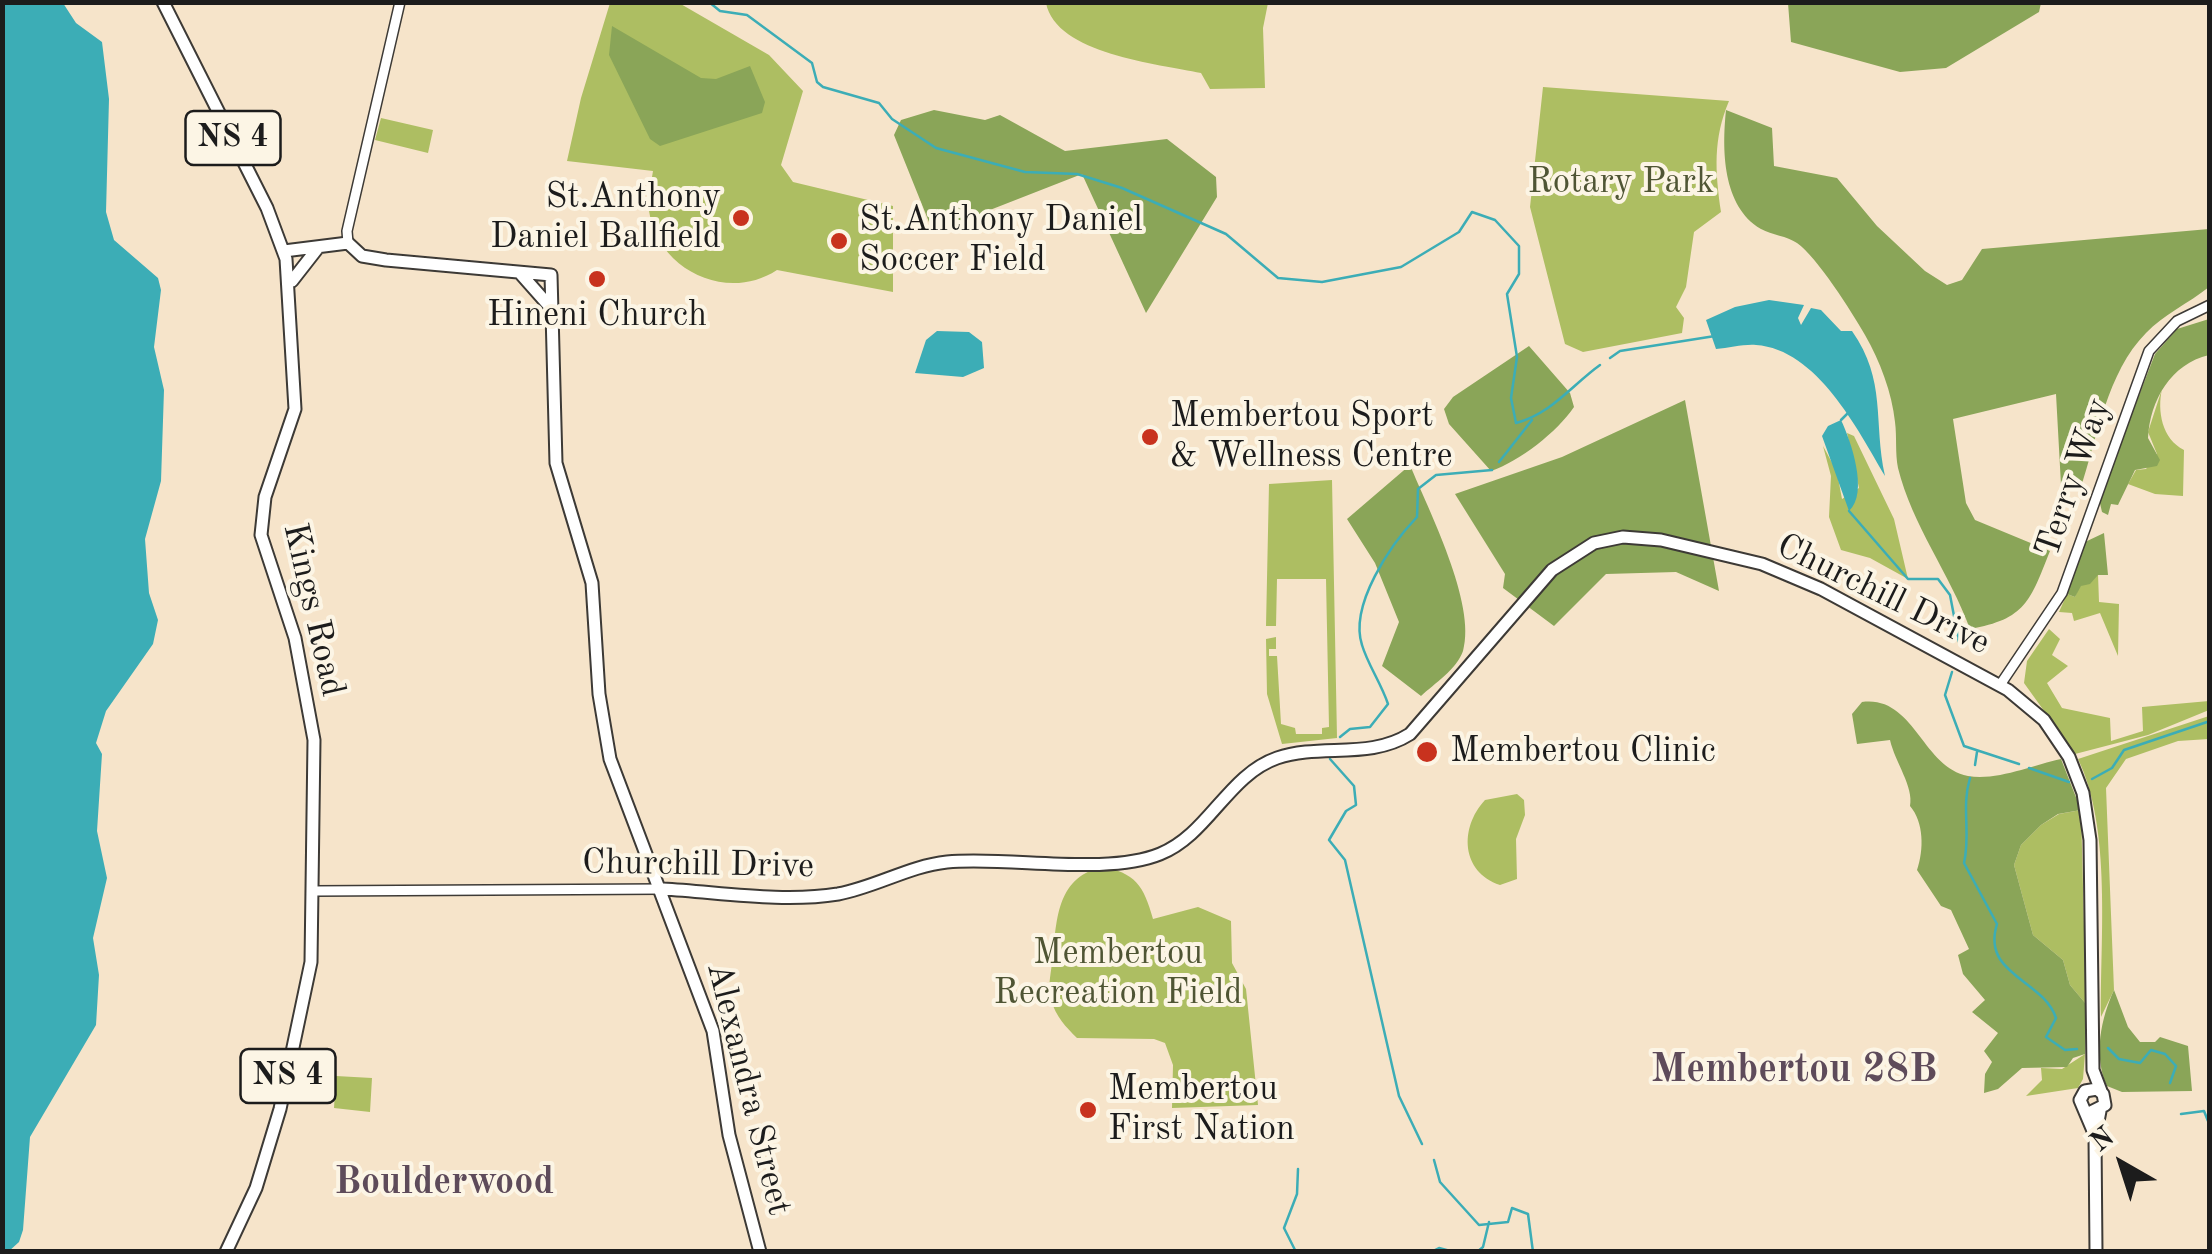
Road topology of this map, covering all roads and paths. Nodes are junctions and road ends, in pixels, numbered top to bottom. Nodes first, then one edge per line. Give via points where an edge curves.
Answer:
1 (164, 2) edge
2 (400, 2) edge
3 (348, 243) junction
4 (321, 246) junction
5 (284, 251) junction
6 (362, 256) junction
7 (517, 271) junction
8 (290, 284) junction
9 (2210, 305) edge
10 (551, 309) junction
11 (2000, 684) junction
12 (662, 889) junction
13 (314, 891) junction
14 (2093, 1070) junction
15 (2085, 1091) junction
16 (2100, 1091) junction
17 (2095, 1112) junction
18 (226, 1252) edge
19 (760, 1252) edge
20 (2096, 1252) edge

1 - 5 main road, Kings Road / NS 4
2 - 3 street
3 - 4 main road
3 - 6 main road
4 - 5 main road
4 - 6 main road, Alexandra Street
4 - 8 main road
5 - 8 main road, Kings Road / NS 4
6 - 7 main road, Alexandra Street
7 - 10 main road
7 - 10 main road, Alexandra Street via 551,275
8 - 13 main road, Kings Road / NS 4 via 295,409 265,497 262,535 295,638 313,730
9 - 11 street, Terry Way via 2177,321 2149,351 2062,593
10 - 12 main road, Alexandra Street via 556,463 592,583 604,728
11 - 12 main road, Churchill Drive via 1789,574 1662,540 1613,538 1552,570 1410,734 1376,748 1271,760 1161,854 1123,862 947,862 818,896
11 - 14 main road, Churchill Drive via 2051,729 2084,793
12 - 13 street, Churchill Drive
12 - 19 main road, Alexandra Street via 713,1031 731,1146
13 - 18 main road, Kings Road / NS 4 via 310,966 280,1108 256,1188
14 - 15 main road, Churchill Drive
14 - 16 main road, Churchill Drive
15 - 16 main road
15 - 17 main road via 2081,1104
16 - 17 main road, Churchill Drive via 2106,1101
17 - 20 main road

